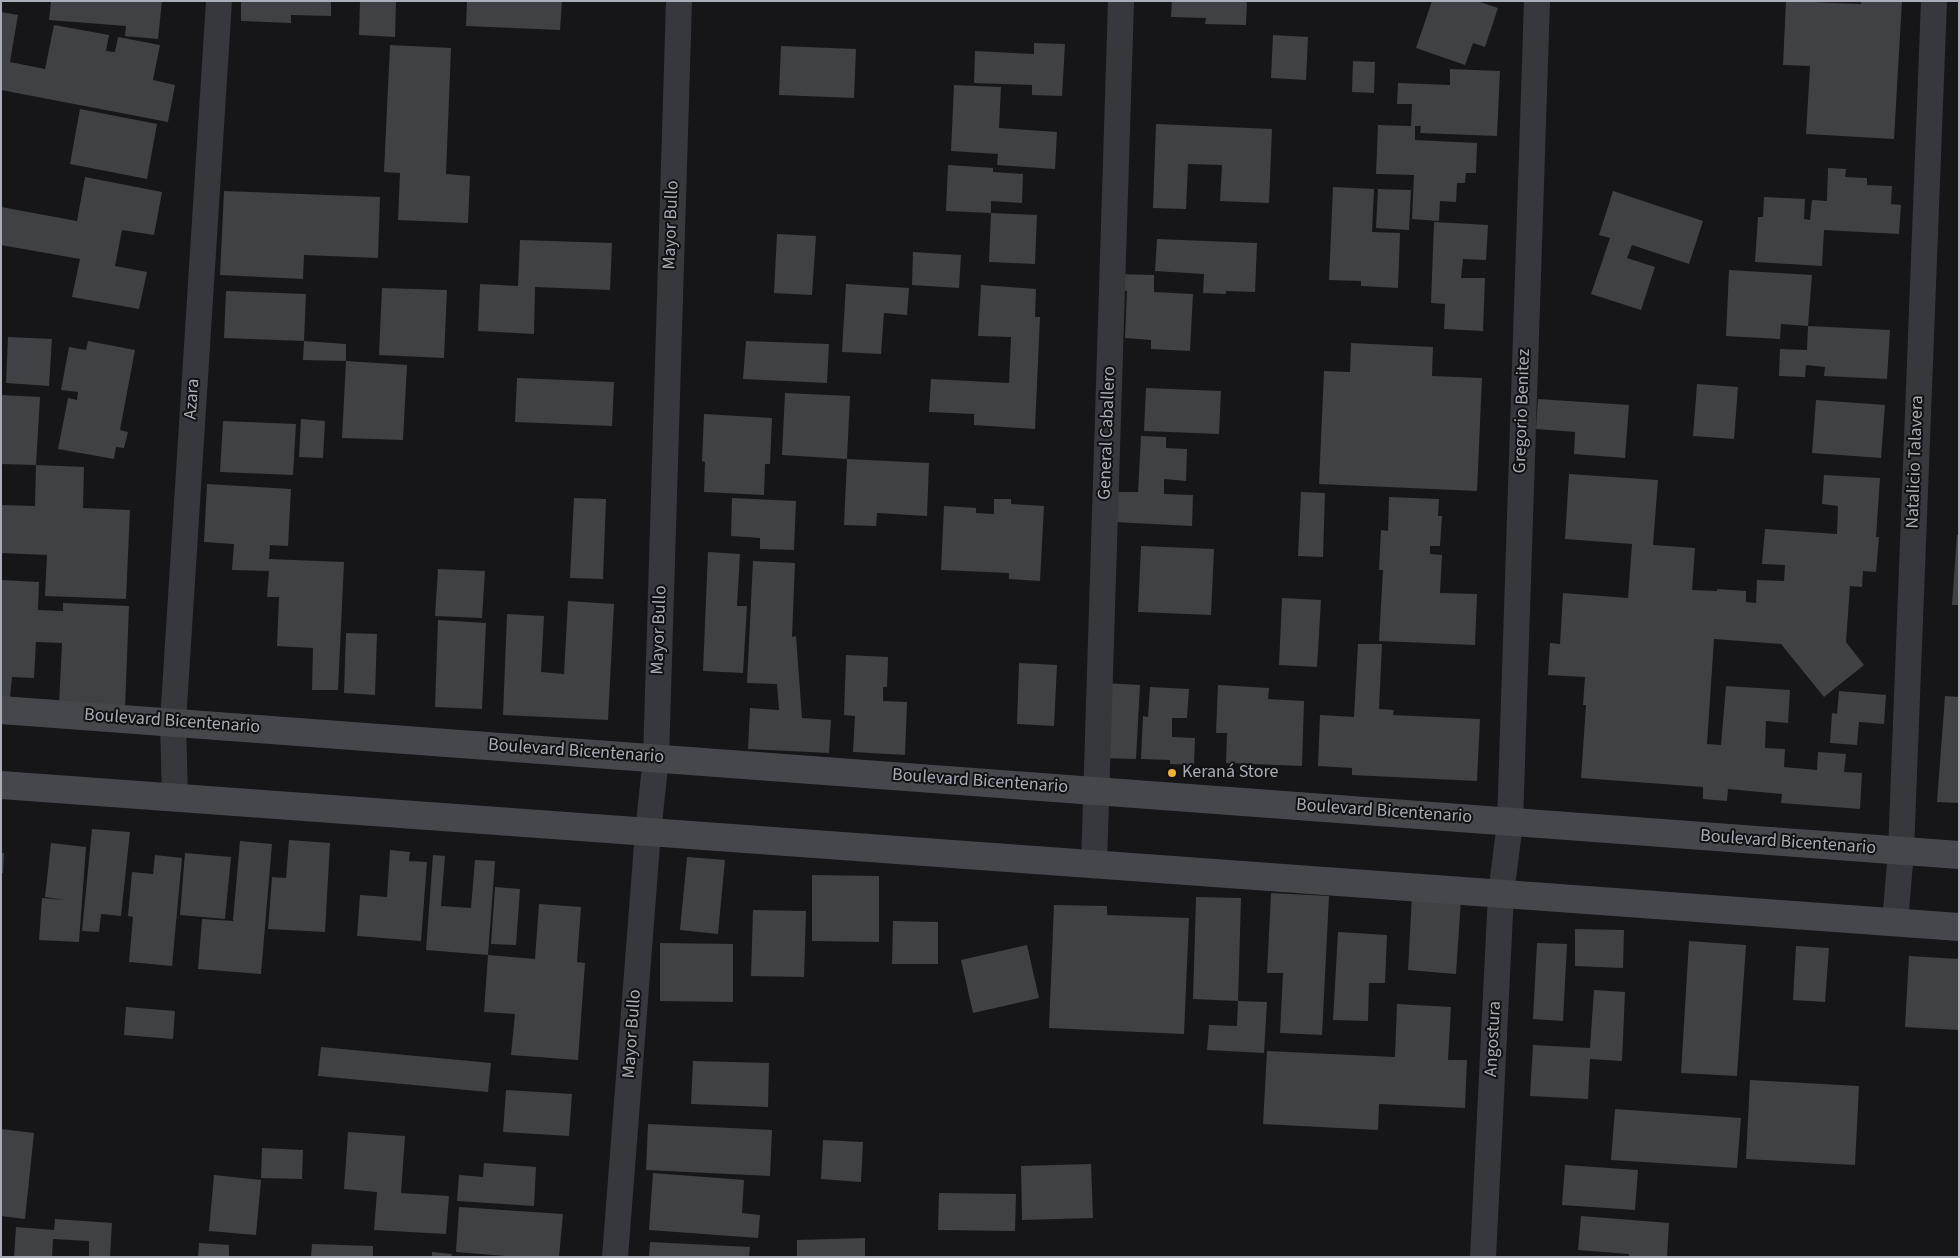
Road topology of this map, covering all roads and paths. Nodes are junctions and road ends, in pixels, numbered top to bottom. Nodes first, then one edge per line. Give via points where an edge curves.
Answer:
1 (219, 1) edge
2 (679, 1) edge
3 (1121, 1) edge
4 (1537, 1) edge
5 (1934, 1) edge
6 (1, 710) edge
7 (173, 722) junction
8 (656, 758) junction
9 (1, 785) edge
10 (1097, 791) junction
11 (175, 798) junction
12 (1510, 822) junction
13 (648, 832) junction
14 (1901, 851) junction
15 (1959, 855) edge
16 (1094, 864) junction
17 (1501, 894) junction
18 (1895, 923) junction
19 (1959, 927) edge
20 (615, 1257) edge
21 (1483, 1257) edge

1 - 7 street, Azara
2 - 8 street, Mayor Bullo
3 - 10 street, General Caballero
4 - 12 street, Gregorio Benitez
5 - 14 street, Natalicio Talavera
6 - 7 main road, Boulevard Bicentenario
7 - 8 main road, Boulevard Bicentenario
7 - 11 street, Azara
8 - 10 main road, Boulevard Bicentenario
8 - 13 street, Mayor Bullo
9 - 11 main road
10 - 12 main road, Boulevard Bicentenario
10 - 16 street, General Caballero
11 - 13 main road
12 - 14 main road, Boulevard Bicentenario
12 - 17 street, Angostura
13 - 16 main road
13 - 20 street, Mayor Bullo
14 - 15 main road, Boulevard Bicentenario
14 - 18 street, Natalicio Talavera
16 - 17 main road
17 - 18 main road
17 - 21 street, Angostura
18 - 19 main road

